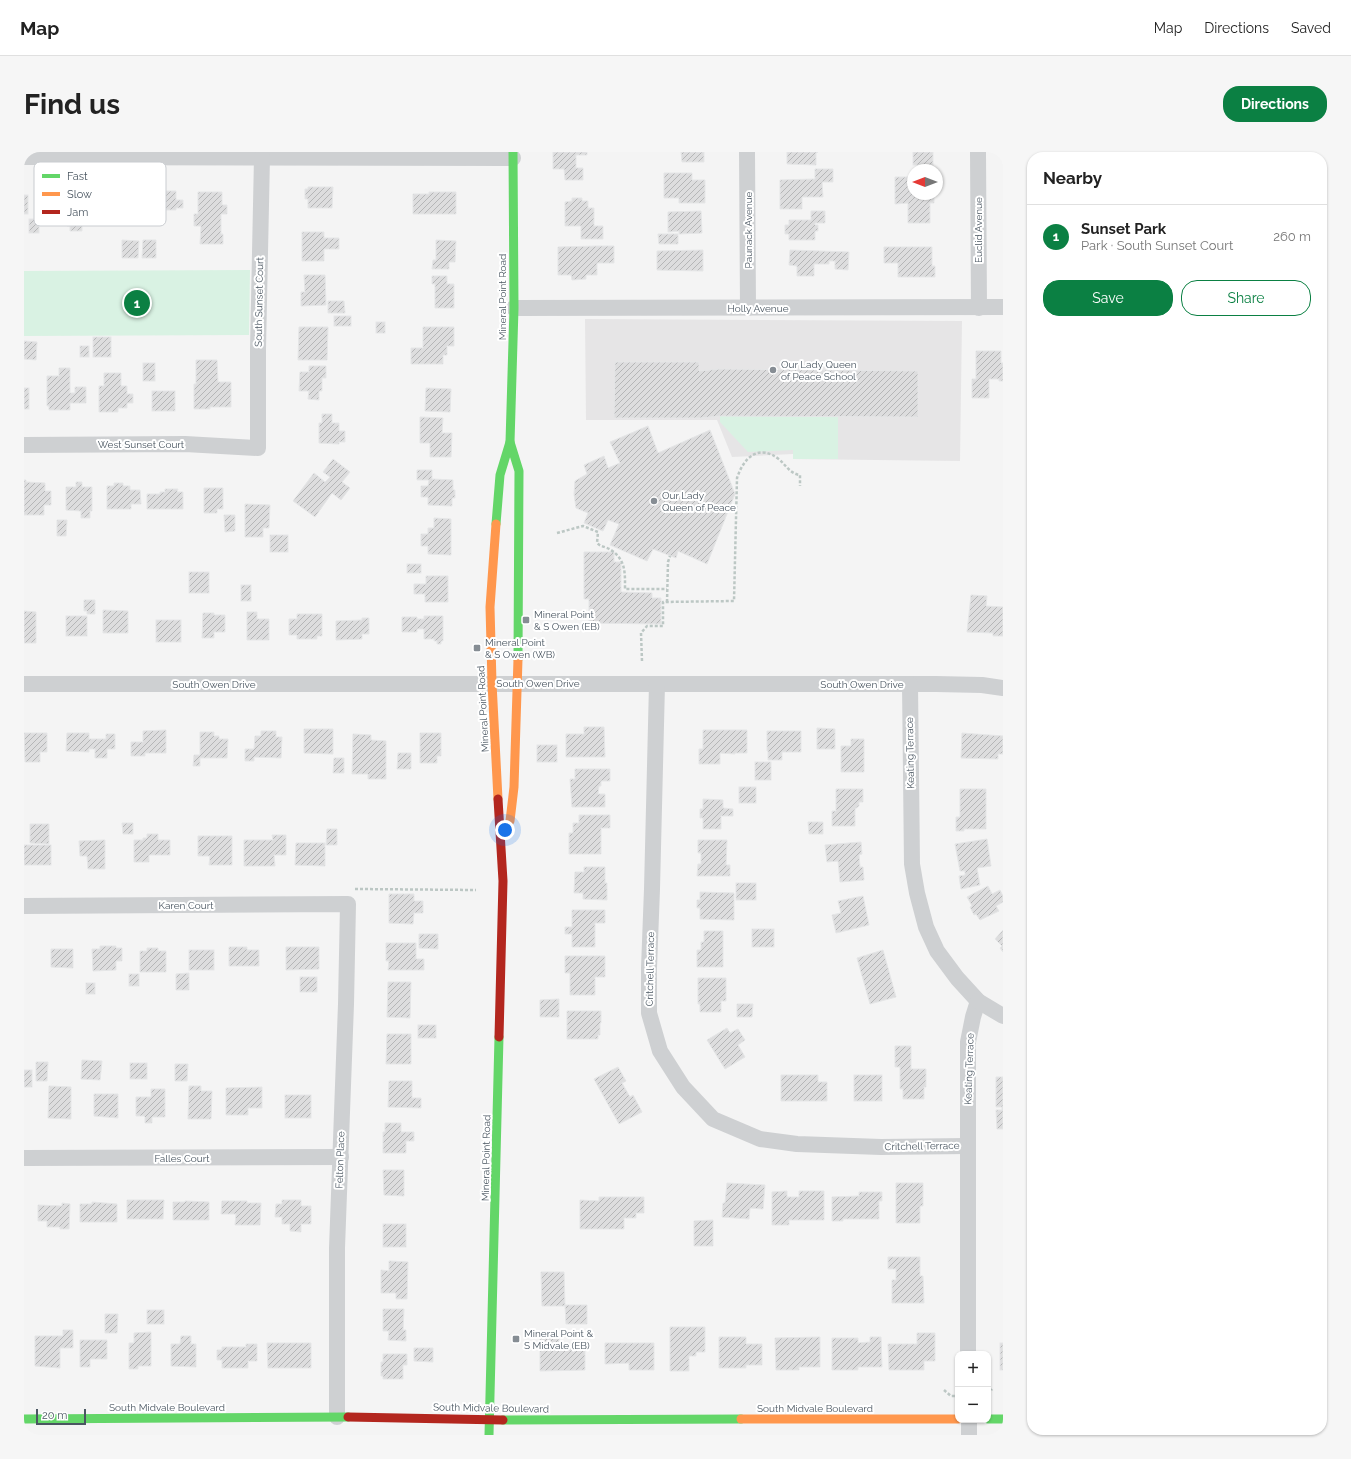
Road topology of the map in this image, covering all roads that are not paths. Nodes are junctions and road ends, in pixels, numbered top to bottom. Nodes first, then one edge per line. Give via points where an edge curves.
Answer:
1 (747, 152) edge
2 (978, 152) edge
3 (513, 155) edge
4 (24, 157) edge
5 (262, 157) junction
6 (1003, 307) edge
7 (514, 308) junction
8 (748, 308) junction
9 (979, 308) junction
10 (510, 442) junction
11 (24, 445) edge
12 (258, 448) joint
13 (492, 683) junction
14 (518, 683) junction
15 (24, 684) edge
16 (657, 684) junction
17 (910, 684) junction
18 (1003, 688) edge
19 (504, 881) junction
20 (348, 904) joint
21 (24, 906) edge
22 (978, 1001) junction
23 (1003, 1016) edge
24 (967, 1146) junction
25 (24, 1158) edge
26 (341, 1158) junction
27 (968, 1351) edge
28 (337, 1416) junction
29 (24, 1419) edge
30 (955, 1419) edge
31 (991, 1419) edge
32 (490, 1420) junction
33 (1003, 1420) edge
34 (969, 1423) edge
35 (489, 1435) edge
36 (969, 1435) edge

1 - 8 street, Paunack Avenue
2 - 9 street, Euclid Avenue
3 - 5 street
3 - 7 main road, Mineral Point Road
4 - 5 street
5 - 12 street, South Sunset Court
6 - 9 street, Holly Avenue
7 - 8 street, Holly Avenue
7 - 10 main road, Mineral Point Road
8 - 9 street, Holly Avenue
10 - 13 main road, Mineral Point Road via 500,475 490,608
10 - 14 main road, Mineral Point Road via 519,471
11 - 12 street, West Sunset Court via 186,444
13 - 14 street, South Owen Drive
13 - 15 street, South Owen Drive
13 - 19 main road, Mineral Point Road
14 - 16 street, South Owen Drive
14 - 19 main road, Mineral Point Road via 514,787
16 - 17 street, South Owen Drive
16 - 24 street, Critchell Terrace via 649,1013 660,1051 683,1087 713,1119 760,1139 798,1144 881,1147
17 - 18 street, South Owen Drive via 982,685
17 - 22 street, Keating Terrace via 912,864 917,894 926,927 938,951 957,978
19 - 32 main road, Mineral Point Road
20 - 21 street, Karen Court
20 - 26 street, Felton Place
22 - 23 street
22 - 24 street, Keating Terrace via 968,1042
24 - 27 street, Keating Terrace
25 - 26 street, Falles Court
26 - 28 street, Felton Place via 337,1248
28 - 29 main road, South Midvale Boulevard
28 - 32 main road, South Midvale Boulevard
30 - 32 main road, South Midvale Boulevard
31 - 33 main road
32 - 35 main road, Mineral Point Road
34 - 36 street

